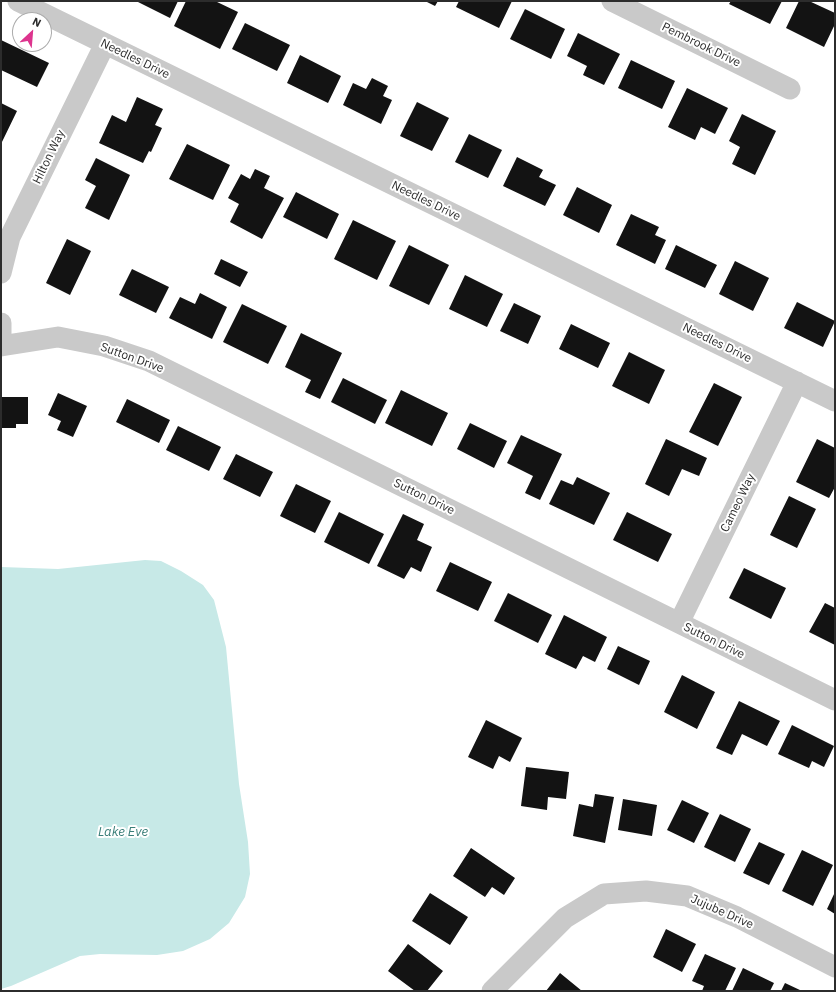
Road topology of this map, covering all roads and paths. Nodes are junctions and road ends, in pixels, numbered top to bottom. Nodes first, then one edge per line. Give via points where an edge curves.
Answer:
1 (18, 1) edge
2 (612, 1) edge
3 (104, 44) junction
4 (790, 89) dead end
5 (1, 273) edge
6 (1, 323) edge
7 (1, 346) edge
8 (797, 382) junction
9 (835, 401) edge
10 (679, 623) junction
11 (835, 700) edge
12 (835, 967) edge
13 (492, 991) edge

1 - 3 street, Needles Drive
2 - 4 street, Pembrook Drive
3 - 5 street, Hilton Way via 10,237
3 - 8 street, Needles Drive
6 - 7 street
7 - 10 street, Sutton Drive via 58,337 104,346 149,361
8 - 9 street, Needles Drive
8 - 10 street, Cameo Way
10 - 11 street, Sutton Drive
12 - 13 street, Jujube Drive via 736,917 687,896 646,891 604,894 565,918

